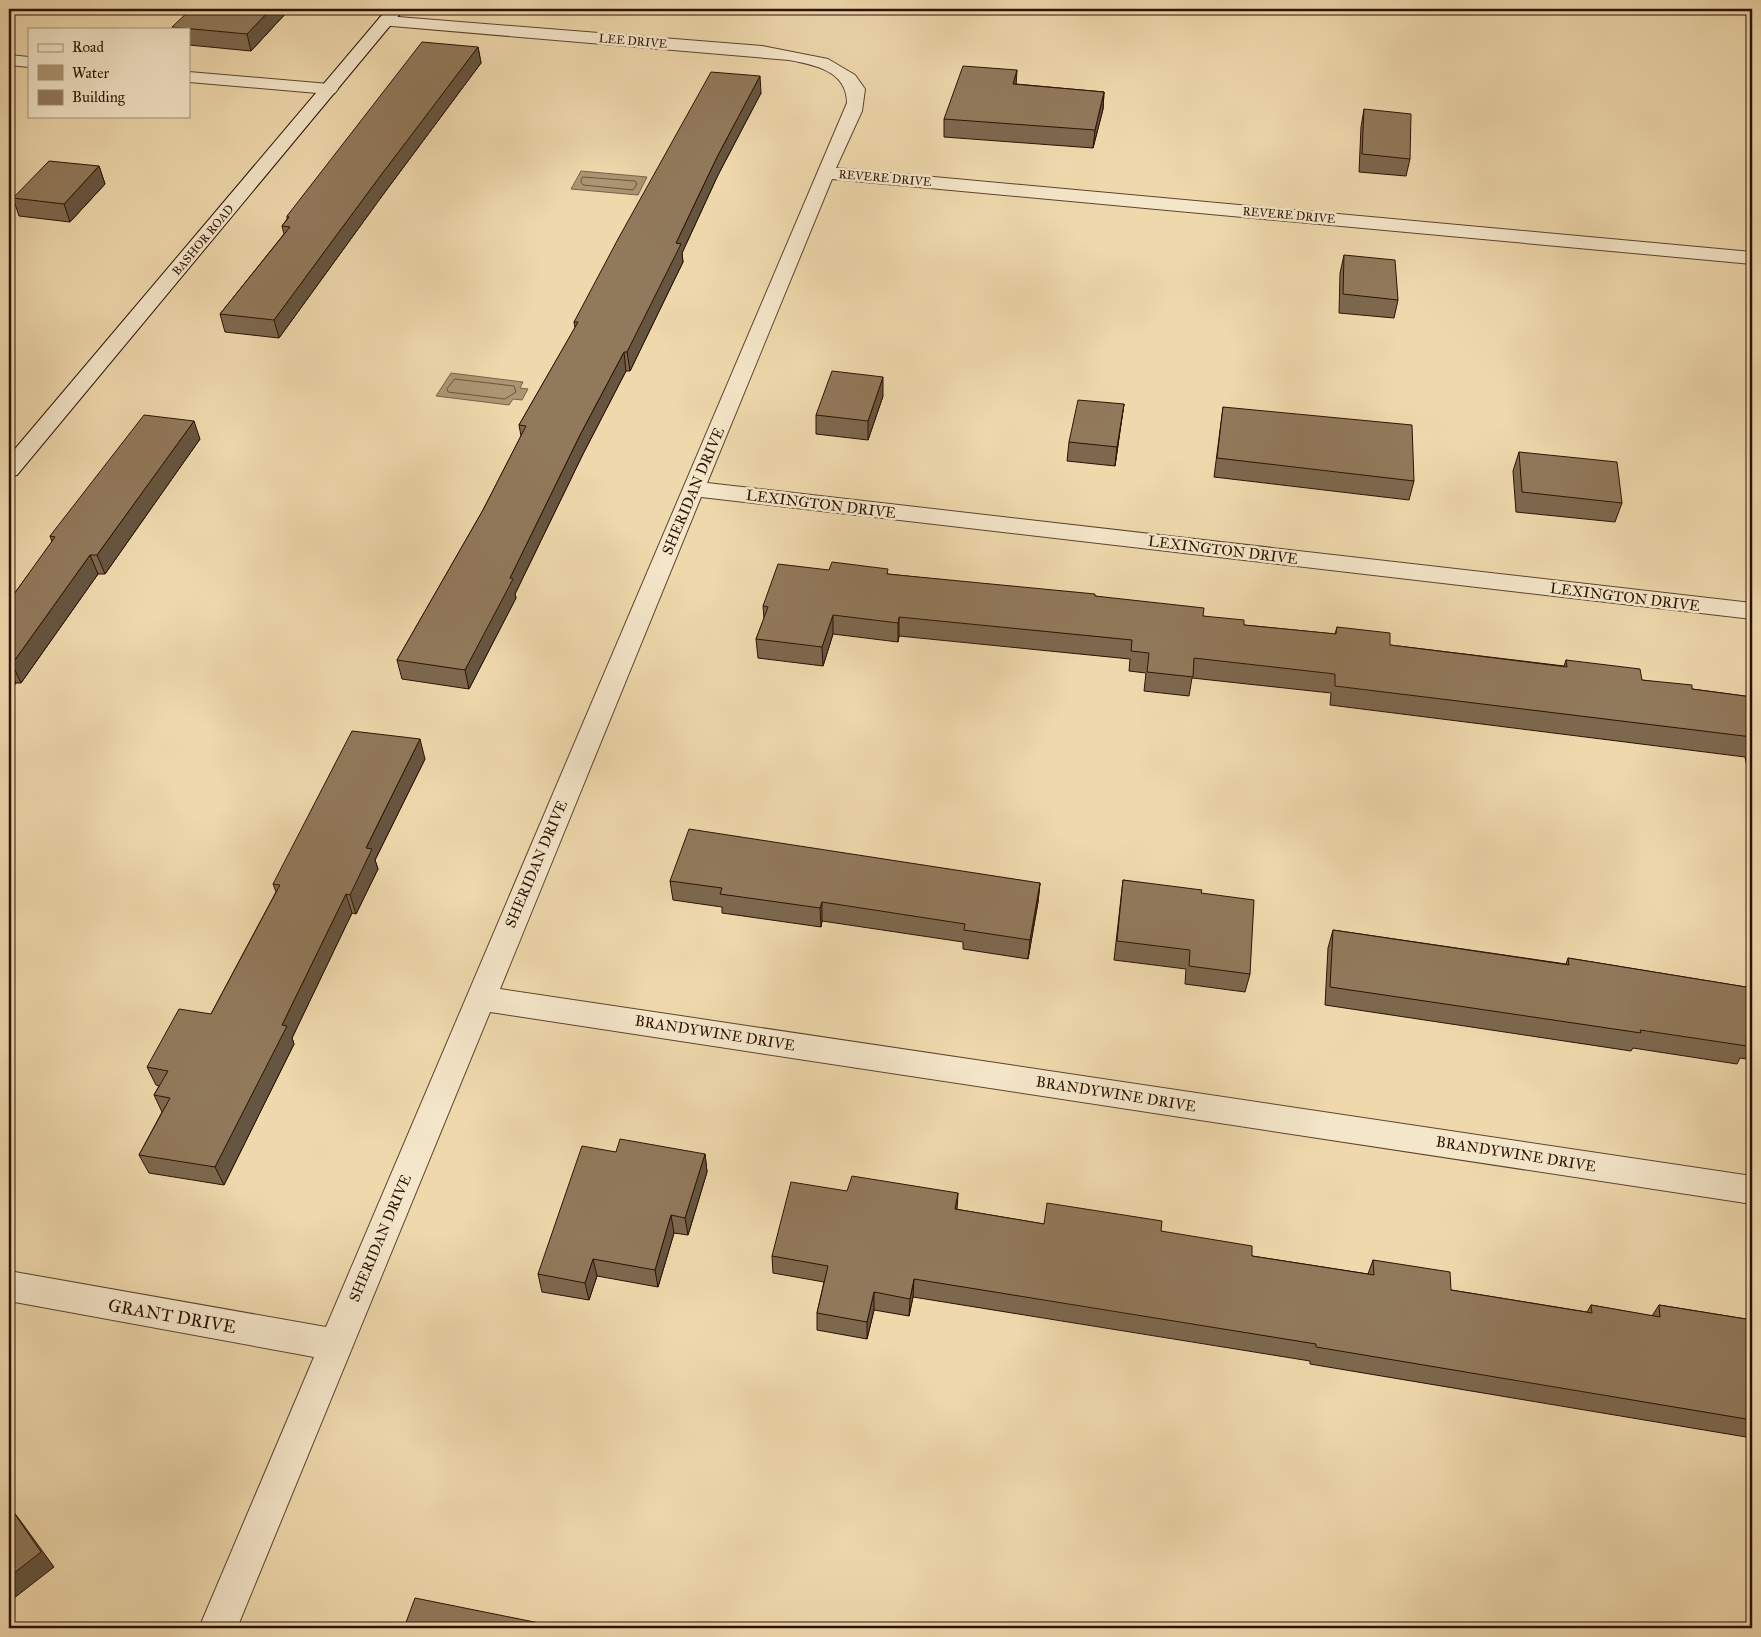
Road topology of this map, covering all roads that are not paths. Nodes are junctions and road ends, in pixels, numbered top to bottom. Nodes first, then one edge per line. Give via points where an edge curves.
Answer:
1 (391, 15) edge
2 (9, 60) edge
3 (28, 62) edge
4 (190, 77) edge
5 (329, 89) junction
6 (857, 102) joint
7 (825, 173) junction
8 (1752, 258) edge
9 (9, 470) edge
10 (694, 489) junction
11 (1752, 611) edge
12 (480, 998) junction
13 (1752, 1190) edge
14 (9, 1286) edge
15 (336, 1345) junction
16 (218, 1628) edge

1 - 5 street, BASHOR ROAD
1 - 6 street, LEE DRIVE via 796,56 843,73 852,82
2 - 3 street
4 - 5 street
5 - 9 street, BASHOR ROAD
6 - 7 street, SHERIDAN DRIVE
7 - 8 street, REVERE DRIVE
7 - 10 street, SHERIDAN DRIVE
10 - 11 street, LEXINGTON DRIVE
10 - 12 street, SHERIDAN DRIVE
12 - 13 street, BRANDYWINE DRIVE
12 - 15 street, SHERIDAN DRIVE
14 - 15 street, GRANT DRIVE
15 - 16 street, SHERIDAN DRIVE

